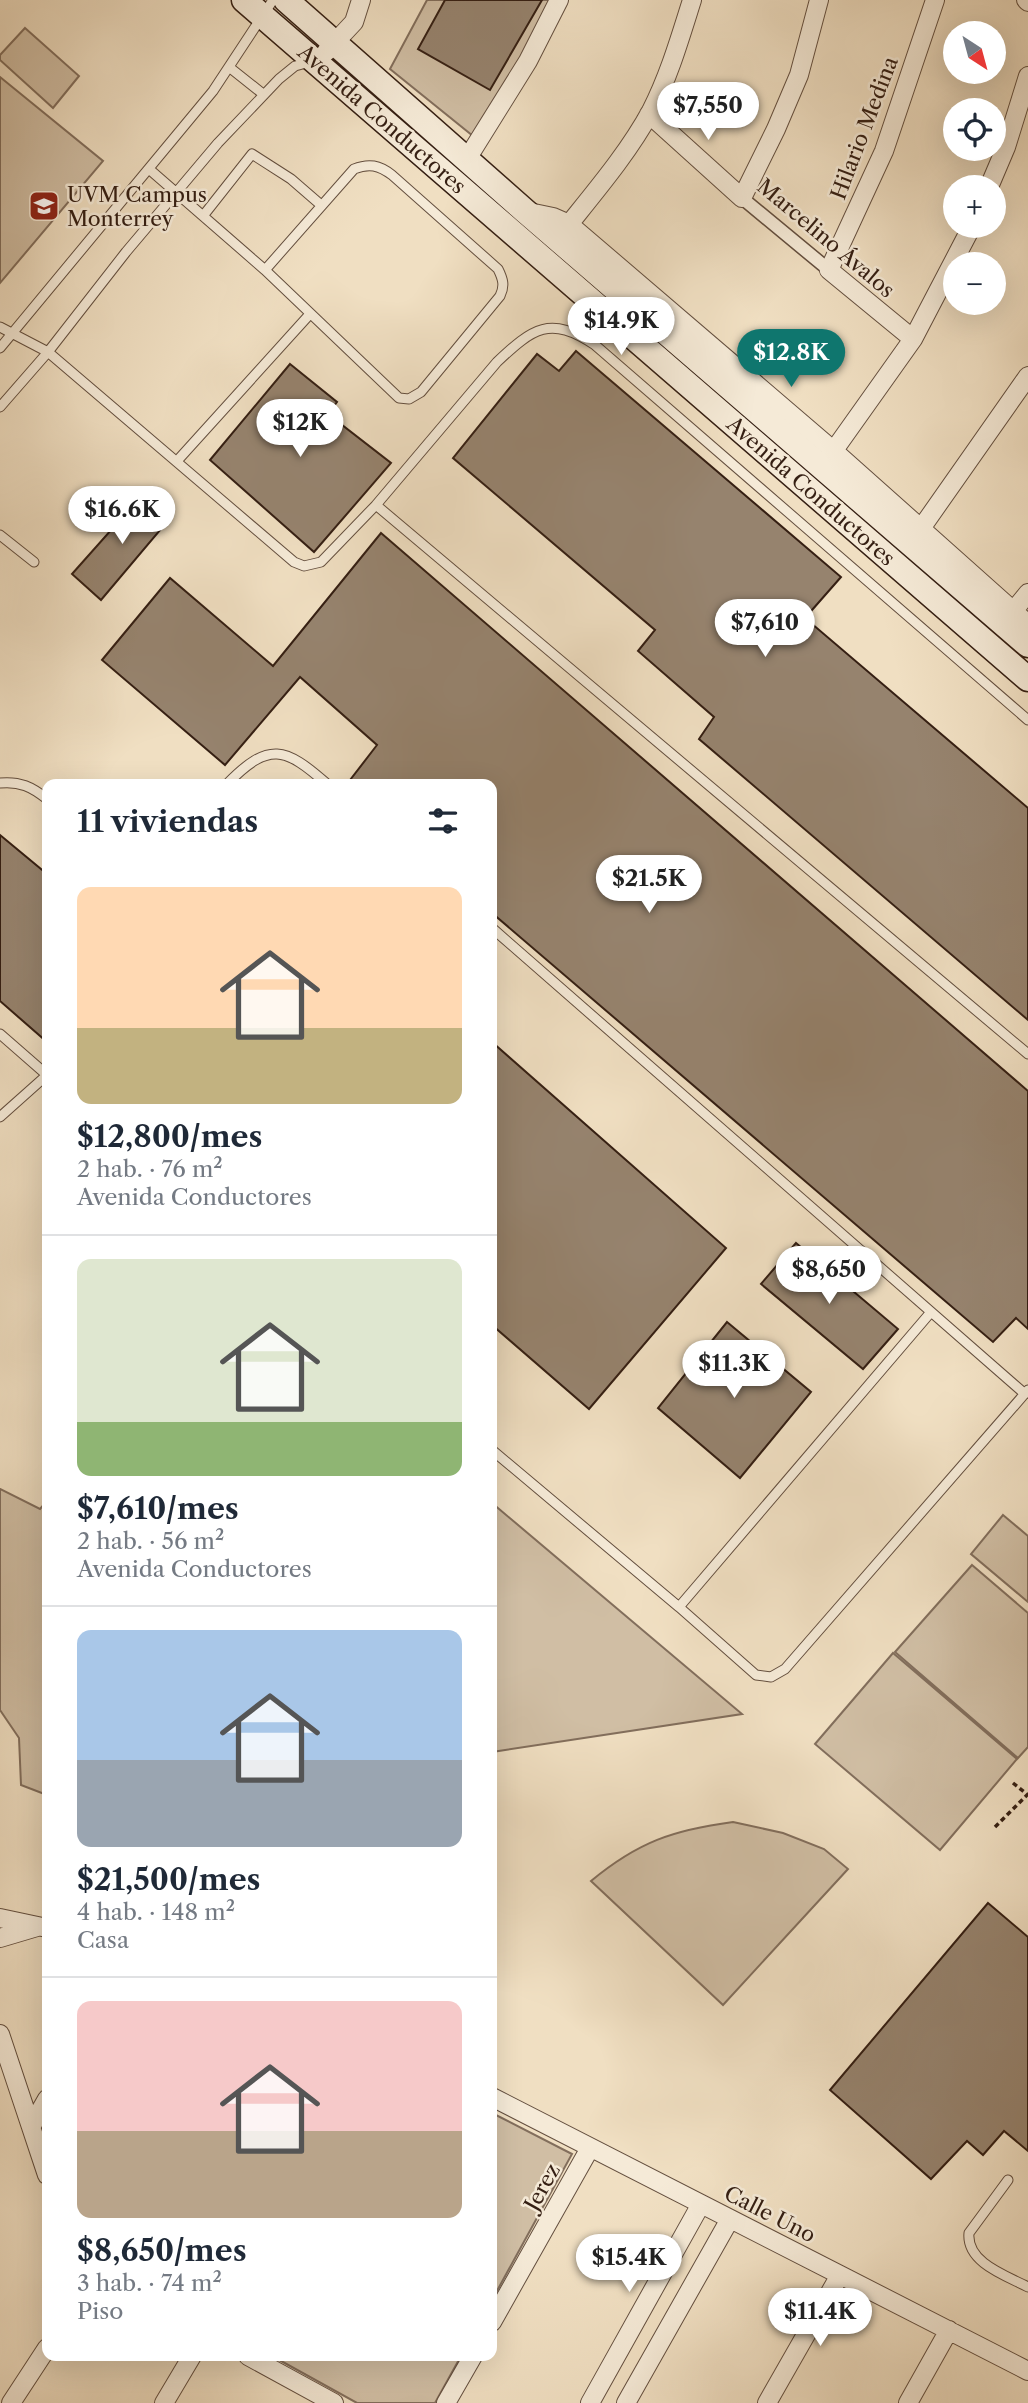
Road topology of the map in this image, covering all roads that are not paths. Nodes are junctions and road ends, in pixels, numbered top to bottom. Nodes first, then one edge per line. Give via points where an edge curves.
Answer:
1 (244, 0) edge
2 (286, 0) edge
3 (362, 0) edge
4 (559, 0) edge
5 (692, 0) edge
6 (819, 0) edge
7 (935, 0) edge
8 (268, 8) edge
9 (336, 43) junction
10 (315, 60) junction
11 (229, 67) junction
12 (1028, 76) edge
13 (263, 94) junction
14 (649, 114) junction
15 (467, 159) junction
16 (149, 169) junction
17 (994, 175) edge
18 (176, 192) junction
19 (742, 198) junction
20 (321, 205) junction
21 (203, 216) junction
22 (563, 231) junction
23 (966, 238) edge
24 (265, 270) junction
25 (829, 270) junction
26 (310, 314) junction
27 (0, 327) edge
28 (12, 334) junction
29 (913, 340) junction
30 (0, 348) edge
31 (48, 352) junction
32 (1028, 376) edge
33 (0, 407) edge
34 (828, 459) junction
35 (177, 461) junction
36 (376, 505) junction
37 (0, 535) edge
38 (916, 536) junction
39 (34, 562) dead end
40 (1028, 593) edge
41 (1008, 618) junction
42 (1028, 624) edge
43 (1028, 645) edge
44 (1028, 679) edge
45 (1028, 720) edge
46 (233, 779) edge
47 (321, 779) edge
48 (0, 783) edge
49 (42, 795) edge
50 (497, 932) edge
51 (0, 1034) edge
52 (1028, 1054) edge
53 (42, 1071) edge
54 (42, 1080) edge
55 (0, 1118) edge
56 (931, 1312) junction
57 (1026, 1392) edge
58 (497, 1454) edge
59 (679, 1607) junction
60 (0, 1917) edge
61 (42, 1927) edge
62 (42, 1928) edge
63 (0, 1938) edge
64 (0, 2034) edge
65 (497, 2100) edge
66 (42, 2108) edge
67 (31, 2127) junction
68 (590, 2148) junction
69 (42, 2160) edge
70 (1008, 2180) dead end
71 (701, 2204) junction
72 (730, 2219) junction
73 (840, 2275) junction
74 (1028, 2287) edge
75 (497, 2313) edge
76 (949, 2330) junction
77 (42, 2356) edge
78 (189, 2361) edge
79 (255, 2361) edge
80 (470, 2361) edge
81 (1028, 2371) edge
82 (307, 2397) edge
83 (11, 2403) edge
84 (164, 2403) edge
85 (334, 2403) edge
86 (446, 2403) edge
87 (590, 2403) edge
88 (626, 2403) edge
89 (766, 2403) edge
90 (908, 2403) edge

1 - 8 main road, Avenida Conductores
2 - 9 main road, Avenida Conductores
3 - 9 street via 354,22
4 - 15 street via 528,61
5 - 14 street via 670,70
6 - 19 street via 799,75
7 - 25 street, Hilario Medina via 884,151
8 - 10 main road, Avenida Conductores
8 - 11 lane
9 - 10 street
9 - 15 main road, Avenida Conductores
10 - 13 lane via 295,66
10 - 44 main road, Avenida Conductores
11 - 13 lane
11 - 16 lane
12 - 17 street
13 - 18 lane
14 - 19 street, Marcelino Ávalos
14 - 22 street via 610,174
15 - 22 main road, Avenida Conductores via 525,211
16 - 18 lane
16 - 28 lane
18 - 21 lane
18 - 31 lane
19 - 25 street, Marcelino Ávalos
20 - 21 lane via 252,154
20 - 24 lane
20 - 26 lane via 354,169 384,168 498,270 503,288 421,392 404,400
21 - 24 lane
22 - 34 main road, Avenida Conductores
23 - 29 street
24 - 26 lane
25 - 29 street, Marcelino Ávalos
26 - 35 lane
27 - 28 lane
28 - 30 lane
28 - 31 lane
29 - 34 street
31 - 33 lane
31 - 35 lane
32 - 38 street
34 - 38 main road, Avenida Conductores
35 - 36 lane via 274,547 304,566 313,566 330,555
36 - 45 lane via 518,342 553,327 566,329 595,345
36 - 52 lane
37 - 39 lane
38 - 41 main road, Avenida Conductores
40 - 41 street
41 - 42 street
41 - 43 main road, Avenida Conductores
46 - 47 lane via 255,760 277,754 301,761
48 - 49 lane via 20,783
50 - 56 lane
51 - 53 lane
54 - 55 lane
56 - 57 lane
56 - 59 lane
57 - 59 lane via 778,1674 755,1675
58 - 59 lane
60 - 61 street
62 - 63 street
64 - 67 street
65 - 68 street, Calle Uno
66 - 67 street
67 - 69 street
68 - 71 street, Calle Uno
68 - 75 street, Jerez
70 - 74 lane via 968,2238 974,2254 984,2263
71 - 72 street, Calle Uno
71 - 87 street
72 - 73 street, Calle Uno
72 - 88 street
73 - 76 street, Calle Uno
73 - 89 street
76 - 81 street, Calle Uno
76 - 90 street
77 - 83 street
78 - 84 street
79 - 82 street
80 - 86 street
82 - 85 street

